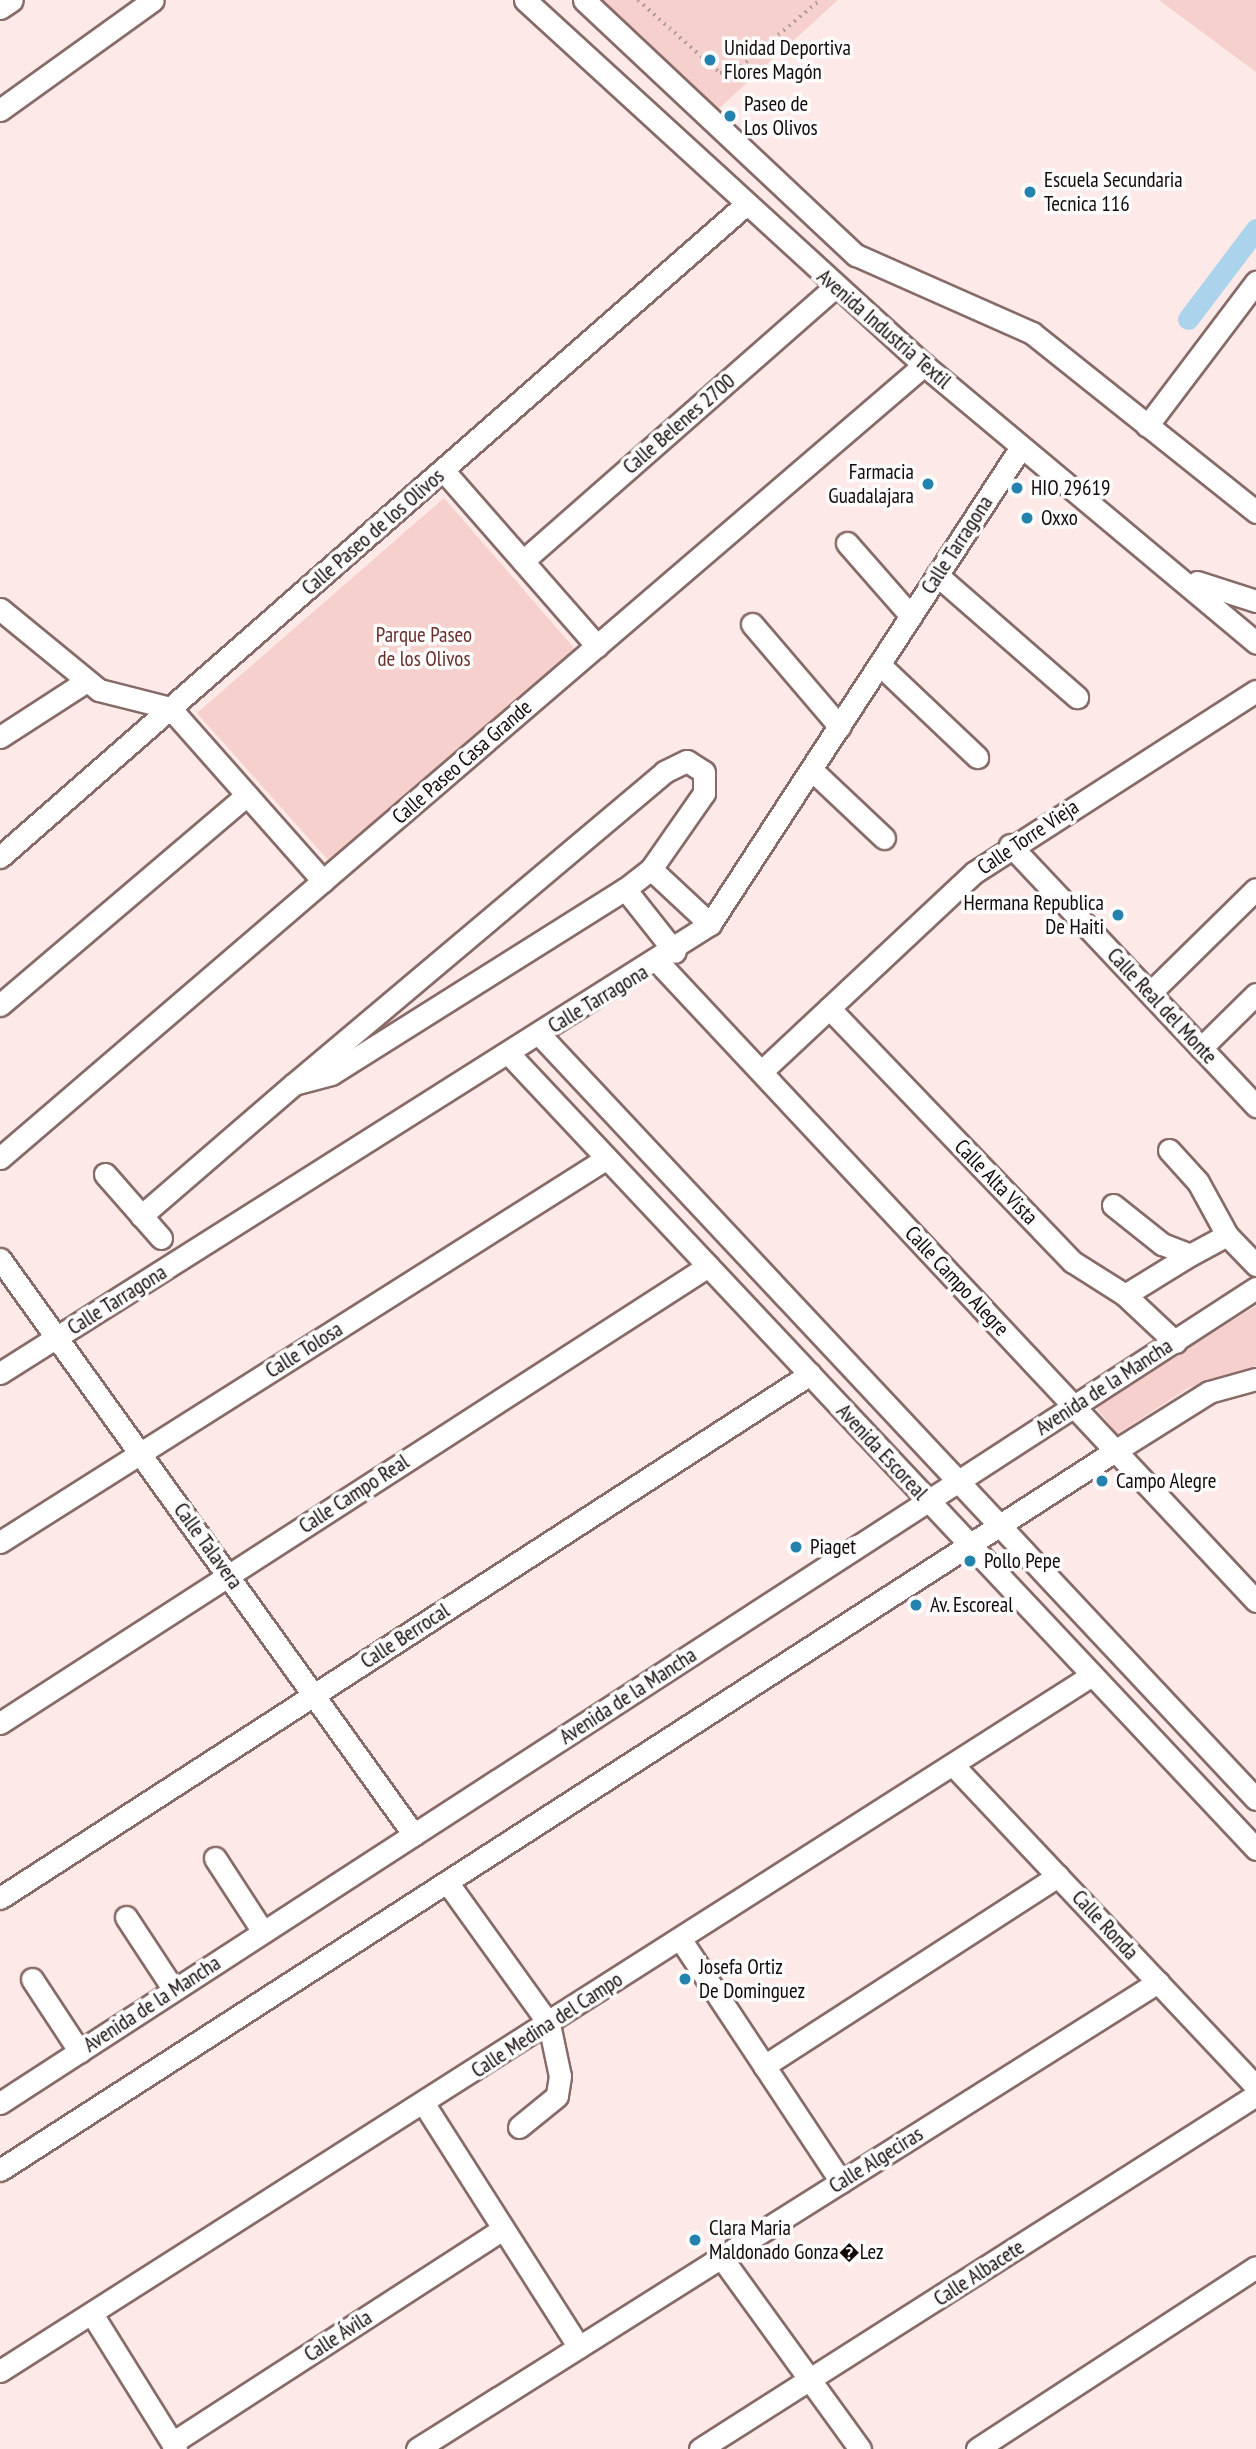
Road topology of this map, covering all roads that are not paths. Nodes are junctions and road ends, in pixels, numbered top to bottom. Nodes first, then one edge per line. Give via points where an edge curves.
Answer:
1 (12, 0) edge
2 (153, 0) edge
3 (525, 0) edge
4 (584, 0) edge
5 (0, 8) edge
6 (0, 110) edge
7 (744, 206) junction
8 (800, 206) junction
9 (768, 228) junction
10 (1256, 282) edge
11 (835, 287) junction
12 (924, 365) junction
13 (1147, 426) junction
14 (1021, 446) junction
15 (443, 470) junction
16 (1256, 512) edge
17 (847, 543) dead end
18 (523, 561) junction
19 (1179, 574) junction
20 (937, 575) junction
21 (1256, 601) edge
22 (0, 609) edge
23 (911, 616) junction
24 (752, 624) dead end
25 (1256, 643) edge
26 (597, 646) junction
27 (880, 665) junction
28 (85, 682) junction
29 (1256, 691) edge
30 (1077, 696) dead end
31 (170, 708) junction
32 (840, 727) junction
33 (0, 737) edge
34 (977, 757) dead end
35 (813, 770) junction
36 (247, 795) junction
37 (884, 838) dead end
38 (1010, 845) junction
39 (0, 857) edge
40 (651, 869) junction
41 (323, 881) junction
42 (625, 889) junction
43 (1256, 889) edge
44 (710, 924) junction
45 (666, 957) junction
46 (1150, 993) junction
47 (1256, 994) edge
48 (397, 997) junction
49 (0, 1005) edge
50 (829, 1008) junction
51 (414, 1021) junction
52 (540, 1035) junction
53 (1201, 1048) junction
54 (509, 1054) junction
55 (762, 1071) junction
56 (293, 1084) junction
57 (1256, 1106) edge
58 (1169, 1150) dead end
59 (0, 1158) edge
60 (607, 1158) junction
61 (105, 1174) dead end
62 (1113, 1205) dead end
63 (141, 1216) junction
64 (1227, 1235) junction
65 (162, 1238) dead end
66 (1190, 1255) junction
67 (0, 1259) edge
68 (1256, 1265) edge
69 (708, 1266) junction
70 (1256, 1288) edge
71 (1125, 1295) junction
72 (59, 1337) junction
73 (1175, 1342) junction
74 (0, 1373) edge
75 (810, 1374) junction
76 (1256, 1379) edge
77 (1073, 1406) junction
78 (1115, 1451) junction
79 (141, 1453) junction
80 (958, 1481) junction
81 (928, 1501) junction
82 (1000, 1525) junction
83 (0, 1542) edge
84 (970, 1545) junction
85 (228, 1574) junction
86 (1256, 1601) edge
87 (1092, 1675) junction
88 (314, 1695) junction
89 (0, 1723) edge
90 (953, 1765) junction
91 (1256, 1799) edge
92 (414, 1835) junction
93 (1256, 1849) edge
94 (215, 1858) dead end
95 (1058, 1876) junction
96 (447, 1882) junction
97 (0, 1898) edge
98 (126, 1917) dead end
99 (263, 1932) junction
100 (681, 1940) junction
101 (32, 1979) dead end
102 (1158, 1982) junction
103 (174, 1990) junction
104 (549, 2024) junction
105 (80, 2052) junction
106 (764, 2066) junction
107 (1256, 2086) edge
108 (1256, 2095) edge
109 (0, 2103) edge
110 (424, 2104) junction
111 (519, 2127) dead end
112 (0, 2170) edge
113 (841, 2182) junction
114 (503, 2229) junction
115 (721, 2258) junction
116 (1256, 2267) edge
117 (92, 2314) junction
118 (579, 2347) junction
119 (0, 2371) edge
120 (811, 2382) junction
121 (174, 2446) edge
122 (417, 2449) edge
123 (701, 2449) edge
124 (860, 2449) edge
125 (977, 2449) edge

1 - 5 street
2 - 6 street
3 - 7 street, Avenida Industria Textil
4 - 8 street, Avenida Industria Textil
7 - 9 street, Avenida Industria Textil
7 - 15 street, Calle Paseo de los Olivos
8 - 9 street
8 - 13 street, Avenida Industria Textil via 872,265 1032,333
9 - 11 street, Avenida Industria Textil
10 - 13 street
11 - 12 street, Avenida Industria Textil
11 - 18 street, Calle Belenes 2700
12 - 14 street, Avenida Industria Textil
12 - 26 street, Calle Paseo Casa Grande
13 - 16 street, Avenida Industria Textil
14 - 19 street, Avenida Industria Textil
14 - 20 street, Calle Tarragona
15 - 18 street
15 - 31 street, Calle Paseo de los Olivos
17 - 23 street
18 - 26 street
19 - 21 street
19 - 25 street, Avenida Industria Textil
20 - 23 street, Calle Tarragona
20 - 30 street
22 - 28 street
23 - 27 street, Calle Tarragona
24 - 32 street
26 - 41 street, Calle Paseo Casa Grande
27 - 32 street, Calle Tarragona
27 - 34 street
28 - 31 street
28 - 33 street
29 - 38 street, Calle Torre Vieja
31 - 36 street
31 - 39 street, Calle Paseo de los Olivos
32 - 35 street, Calle Tarragona
35 - 37 street
35 - 44 street, Calle Tarragona
36 - 41 street
36 - 49 street
38 - 46 street, Calle Real del Monte
38 - 50 street, Calle Torre Vieja
40 - 42 street
40 - 44 street
40 - 48 street via 704,793 704,772 693,763 680,762 664,772
41 - 59 street, Calle Paseo Casa Grande
42 - 45 street, Calle Campo Alegre
42 - 51 street
43 - 46 street
44 - 45 street, Calle Tarragona
45 - 52 street, Calle Tarragona
45 - 55 street, Calle Campo Alegre
46 - 53 street, Calle Real del Monte
47 - 53 street
48 - 51 street
48 - 56 street
50 - 55 street, Calle Torre Vieja
50 - 71 street, Calle Alta Vista via 1073,1262
51 - 56 street via 331,1074
52 - 54 street, Calle Tarragona
52 - 80 street, Avenida Escoreal
53 - 57 street, Calle Real del Monte
54 - 60 street, Avenida Escoreal
54 - 72 street, Calle Tarragona
55 - 77 street, Calle Campo Alegre
56 - 63 street
58 - 64 street via 1205,1192
60 - 69 street, Avenida Escoreal
60 - 79 street, Calle Tolosa
61 - 63 street
62 - 66 street via 1162,1244
63 - 65 street
64 - 66 street
64 - 68 street
66 - 71 street
67 - 72 street, Calle Talavera
69 - 75 street, Avenida Escoreal
69 - 85 street, Calle Campo Real
70 - 73 street, Avenida de la Mancha
71 - 73 street, Calle Alta Vista
72 - 74 street, Calle Tarragona
72 - 79 street, Calle Talavera
73 - 77 street, Avenida de la Mancha
75 - 81 street, Avenida Escoreal
75 - 88 street, Calle Berrocal
76 - 78 street via 1209,1392
77 - 78 street, Calle Campo Alegre
77 - 80 street, Avenida de la Mancha
78 - 82 street
78 - 86 street, Calle Campo Alegre
79 - 83 street, Calle Tolosa
79 - 85 street, Calle Talavera
80 - 81 street, Avenida de la Mancha
80 - 82 street, Avenida Escoreal
81 - 84 street, Avenida Escoreal
81 - 92 street, Avenida de la Mancha
82 - 84 street
82 - 91 street, Avenida Escoreal
84 - 87 street, Avenida Escoreal
84 - 96 street
85 - 88 street, Calle Talavera
85 - 89 street, Calle Campo Real
87 - 90 street, Calle Medina del Campo
87 - 93 street, Avenida Escoreal
88 - 92 street, Calle Talavera
88 - 97 street, Calle Berrocal
90 - 95 street, Calle Ronda
90 - 100 street, Calle Medina del Campo
92 - 99 street, Avenida de la Mancha
94 - 99 street
95 - 102 street, Calle Ronda
95 - 106 street
96 - 104 street
96 - 112 street
98 - 103 street
99 - 103 street, Avenida de la Mancha
100 - 104 street, Calle Medina del Campo
100 - 106 street
101 - 105 street
102 - 107 street, Calle Ronda
102 - 113 street, Calle Algeciras
103 - 105 street, Avenida de la Mancha
104 - 110 street, Calle Medina del Campo
104 - 111 street via 560,2076 557,2096
105 - 109 street, Avenida de la Mancha
106 - 113 street
108 - 120 street, Calle Albacete
110 - 114 street
110 - 117 street, Calle Medina del Campo
113 - 115 street, Calle Algeciras
114 - 118 street
114 - 121 street, Calle Ávila
115 - 118 street, Calle Algeciras
115 - 120 street
116 - 125 street
117 - 119 street, Calle Medina del Campo
117 - 121 street
118 - 122 street, Calle Algeciras
120 - 123 street, Calle Albacete
120 - 124 street

